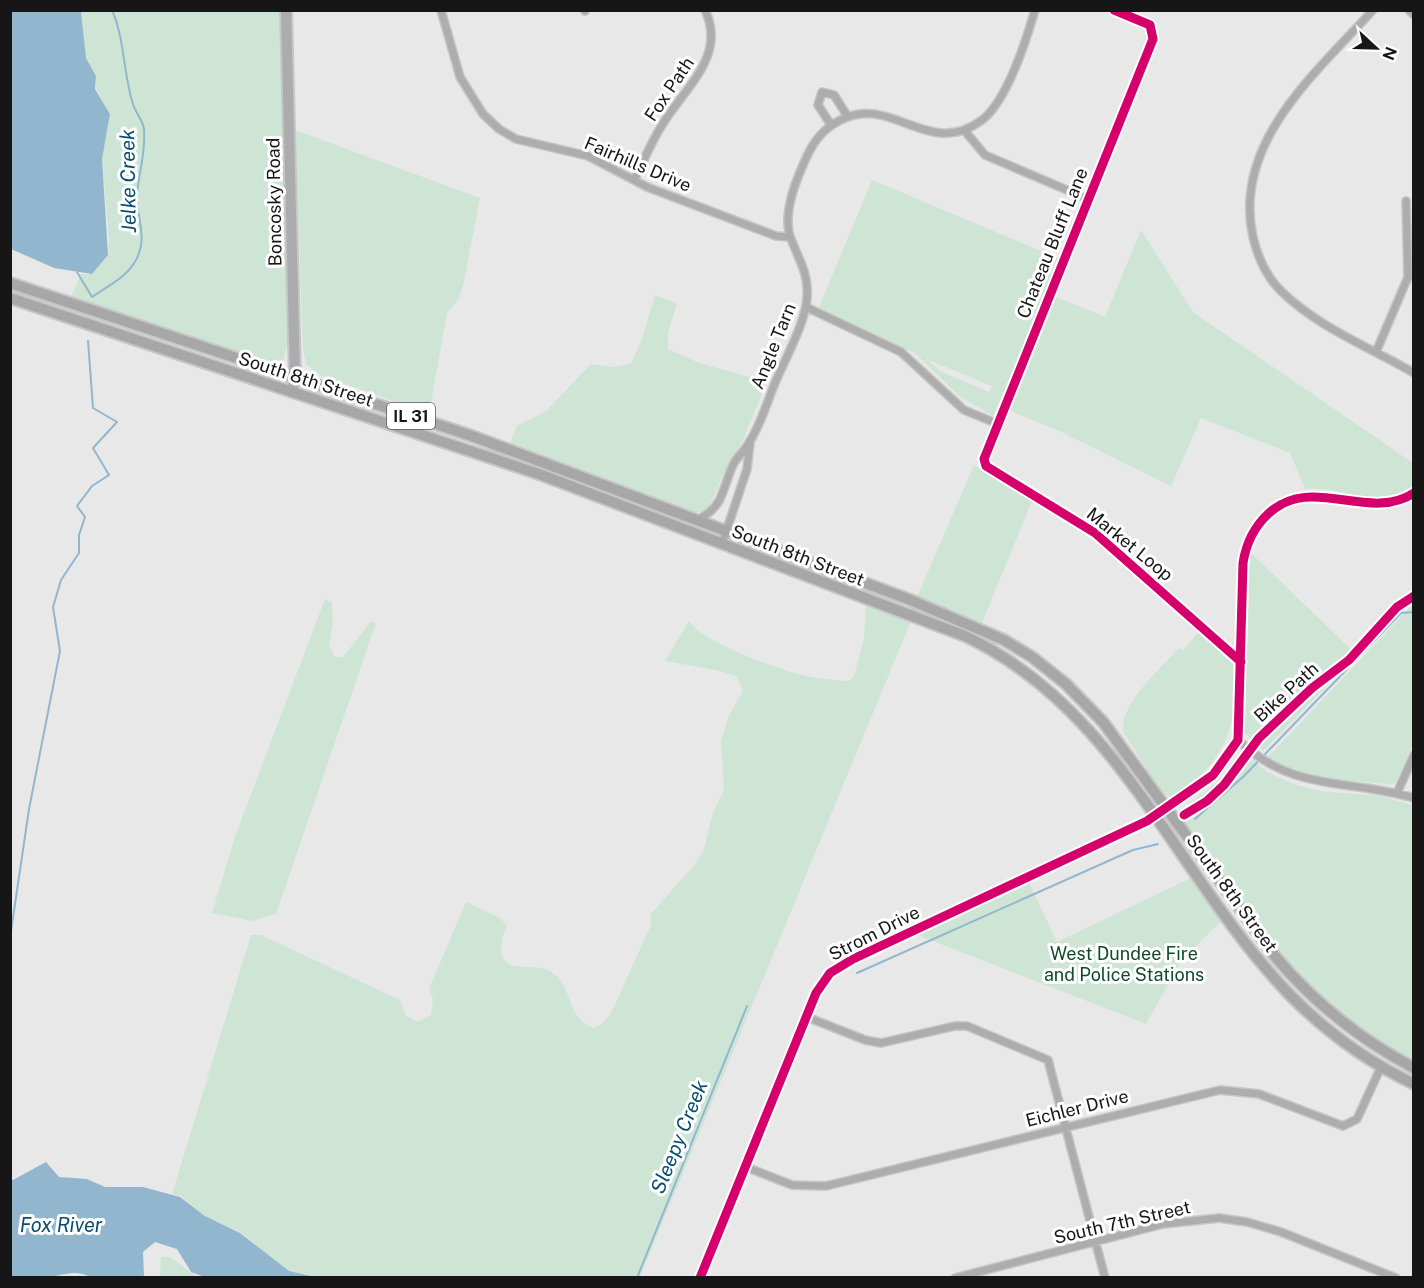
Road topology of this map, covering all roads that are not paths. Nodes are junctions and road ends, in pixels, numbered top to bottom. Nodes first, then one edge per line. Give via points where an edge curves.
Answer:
1 (286, 10) edge
2 (441, 10) edge
3 (1035, 10) edge
4 (1114, 10) edge
5 (1373, 10) edge
6 (1409, 10) edge
7 (709, 12) edge
8 (1413, 15) edge
9 (848, 117) junction
10 (831, 125) junction
11 (964, 129) junction
12 (634, 180) junction
13 (1088, 199) junction
14 (1406, 201) dead end
15 (789, 237) junction
16 (10, 283) edge
17 (10, 298) edge
18 (806, 307) junction
19 (1376, 352) junction
20 (1413, 373) edge
21 (295, 378) junction
22 (292, 392) junction
23 (998, 424) junction
24 (751, 441) junction
25 (986, 466) joint
26 (1413, 493) edge
27 (699, 519) junction
28 (728, 531) junction
29 (722, 544) junction
30 (1241, 662) junction
31 (1238, 740) junction
32 (1413, 755) edge
33 (1397, 793) junction
34 (1413, 798) edge
35 (1166, 808) junction
36 (1155, 816) junction
37 (807, 1017) junction
38 (1381, 1067) junction
39 (1413, 1068) edge
40 (1413, 1084) edge
41 (1067, 1126) junction
42 (746, 1167) junction
43 (1096, 1242) junction
44 (700, 1278) edge
45 (955, 1278) edge
46 (1105, 1278) edge
47 (1396, 1278) edge

1 - 21 street, Boncosky Road
2 - 12 street, Fairhills Drive via 464,84 483,114 499,129 516,139 588,156
3 - 11 street via 1003,93 983,119
4 - 13 street, Chateau Bluff Lane via 1150,25 1154,34
5 - 19 street via 1269,133 1254,169 1248,213 1255,244 1270,279 1294,302
6 - 8 street
7 - 12 street, Fox Path via 711,40 706,63 662,125
9 - 10 street
9 - 10 street via 834,95 822,92 818,105
9 - 11 street via 884,116 933,134
10 - 15 street via 815,141 796,183
11 - 13 street via 984,155
12 - 15 street, Fairhills Drive via 776,236
13 - 23 street, Chateau Bluff Lane
14 - 19 street via 1408,277
15 - 18 street, Angle Tarn via 808,282
16 - 21 main road, South 8th Street / IL 31
17 - 22 main road, South 8th Street
18 - 23 street via 901,352 964,410
18 - 24 street, Angle Tarn
19 - 20 street
21 - 22 street, Boncosky Road
21 - 27 main road, South 8th Street / IL 31 via 472,436
22 - 29 main road, South 8th Street via 539,474
23 - 25 street, Chateau Bluff Lane via 984,459
24 - 27 street, Angle Tarn via 734,464 718,502
24 - 28 street, Angle Tarn via 747,469
25 - 30 street, Market Loop via 1095,534
26 - 30 street via 1387,503 1323,496 1297,498 1266,516 1252,534 1243,562
27 - 28 main road, South 8th Street / IL 31
28 - 29 street, Angle Tarn
28 - 35 main road, South 8th Street / IL 31 via 955,617 1032,657 1066,684 1102,722
29 - 36 main road, South 8th Street via 964,636 1012,661 1052,692 1093,732
30 - 31 street
31 - 33 street via 1277,770 1308,781
31 - 35 street, Strom Drive via 1213,775
32 - 33 street
33 - 34 street
35 - 36 street, Strom Drive
35 - 39 main road, South 8th Street / IL 31 via 1302,988 1351,1030
36 - 37 street, Strom Drive via 842,964 821,985
36 - 38 main road, South 8th Street via 1283,987 1341,1041
37 - 41 street via 881,1043 964,1026 1036,1054 1052,1066
37 - 42 street, Strom Drive
38 - 40 main road, South 8th Street
38 - 41 street, Eichler Drive via 1359,1116 1346,1125 1334,1125 1259,1094 1226,1089
41 - 42 street, Eichler Drive via 826,1186 787,1184
41 - 43 street
42 - 44 street, Strom Drive
43 - 45 street, South 7th Street
43 - 46 street
43 - 47 street, South 7th Street via 1195,1219 1243,1221

